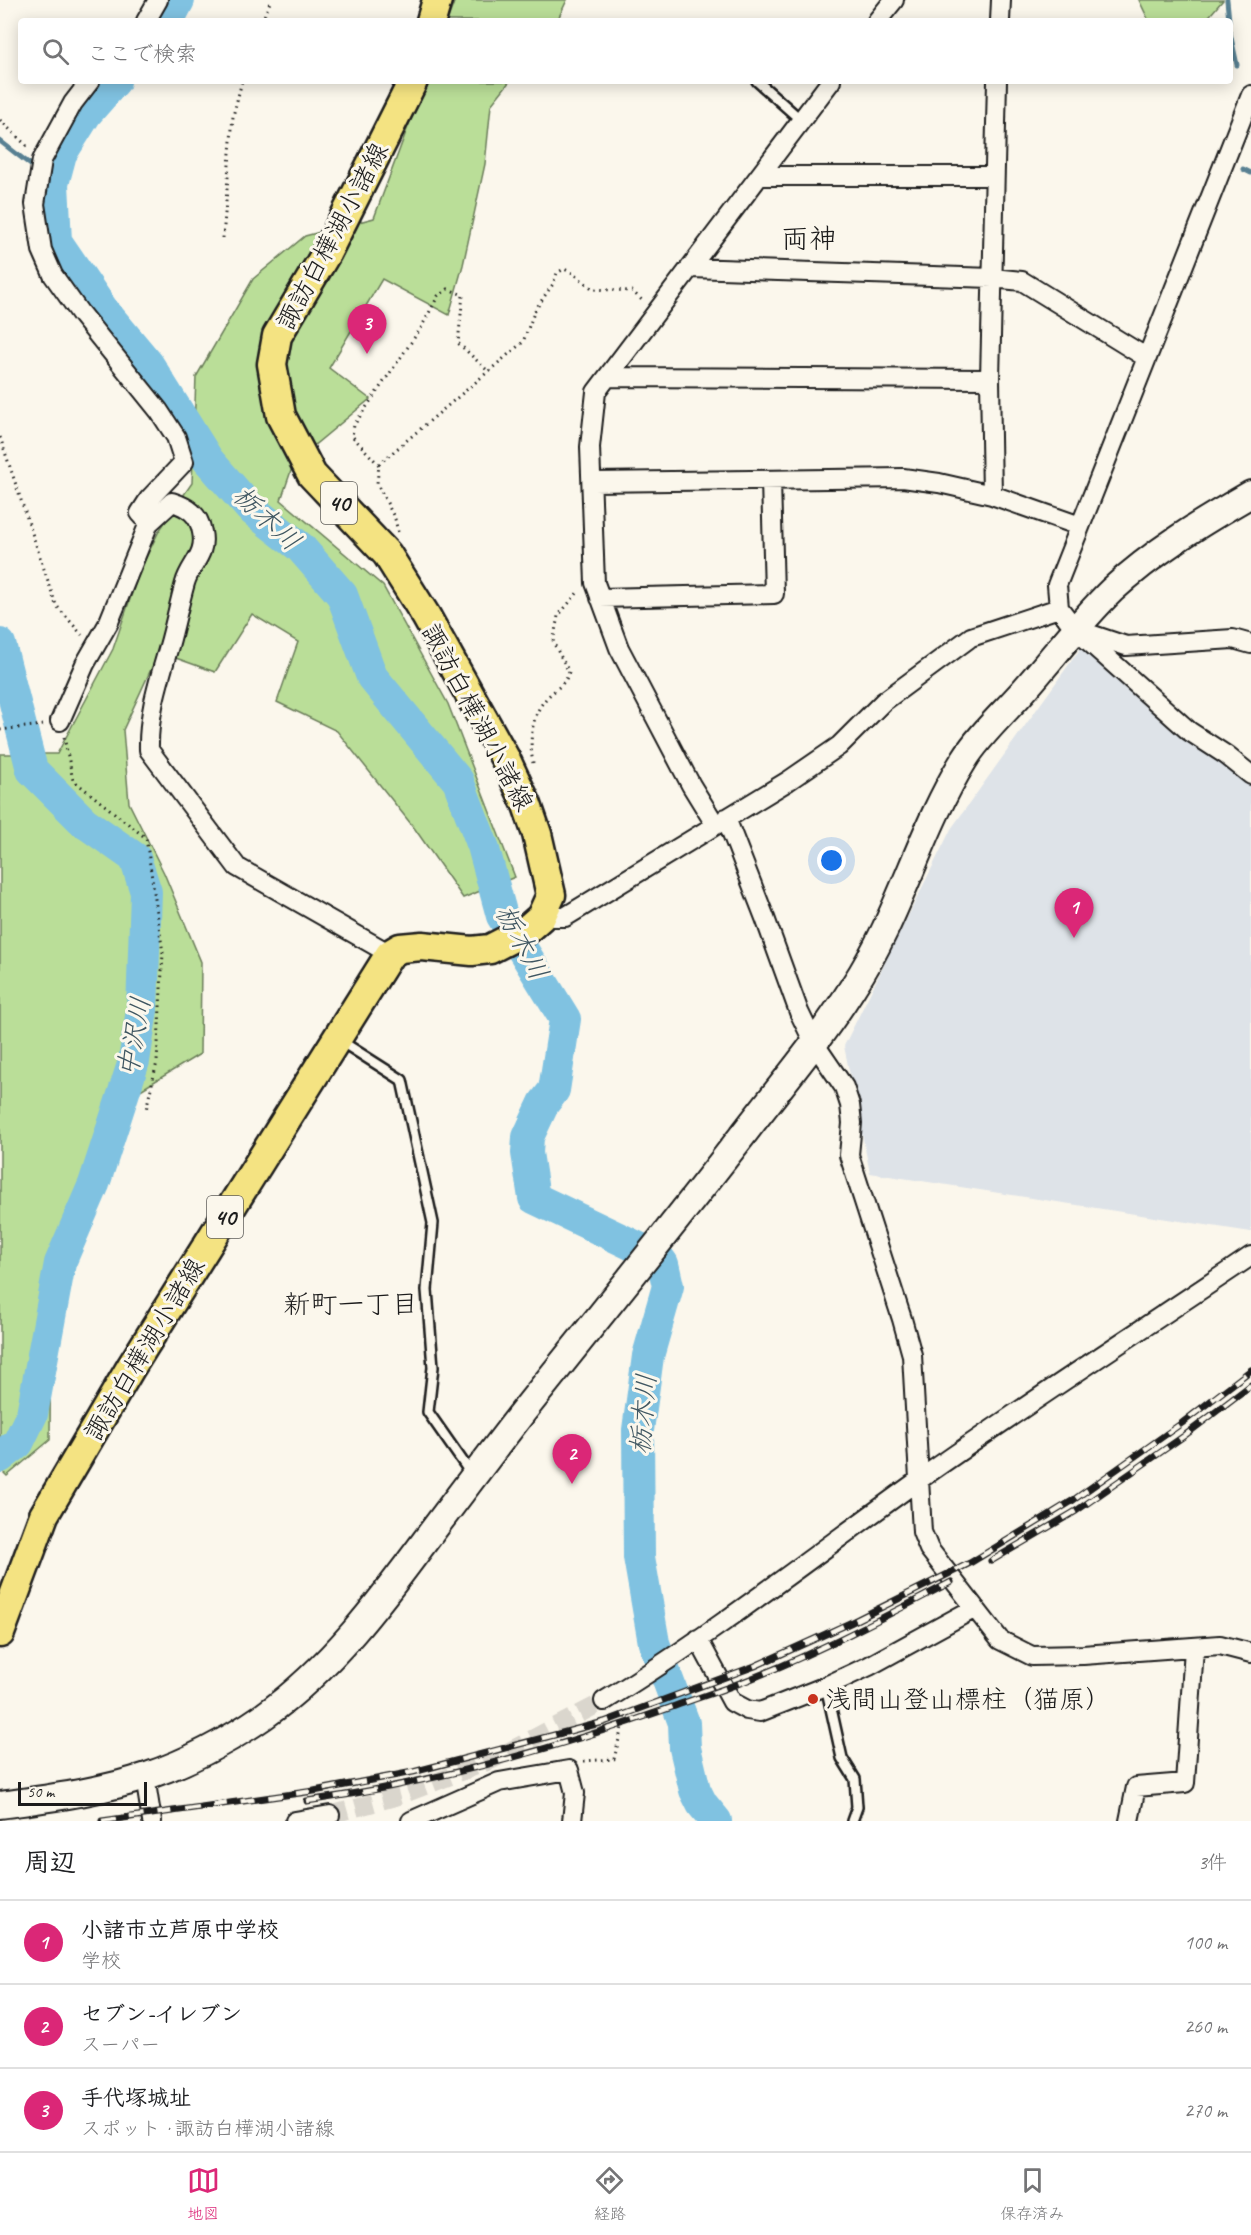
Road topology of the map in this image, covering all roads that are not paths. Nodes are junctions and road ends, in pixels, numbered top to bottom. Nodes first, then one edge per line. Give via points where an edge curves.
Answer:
1 (158, 0) edge
2 (437, 0) edge
3 (894, 0) edge
4 (1001, 0) edge
5 (148, 18) edge
6 (432, 18) edge
7 (879, 18) edge
8 (1000, 18) edge
9 (88, 84) edge
10 (411, 84) edge
11 (760, 84) edge
12 (829, 84) edge
13 (997, 84) edge
14 (1251, 95) edge
15 (802, 121) junction
16 (760, 176) junction
17 (994, 176) junction
18 (691, 268) junction
19 (992, 278) junction
20 (1147, 358) junction
21 (608, 377) junction
22 (990, 379) junction
23 (771, 480) junction
24 (592, 482) junction
25 (1251, 494) edge
26 (992, 495) junction
27 (149, 523) junction
28 (1080, 526) junction
29 (600, 598) junction
30 (1059, 608) junction
31 (1076, 630) junction
32 (1251, 644) edge
33 (60, 721) road end
34 (1251, 774) edge
35 (721, 821) junction
36 (542, 917) junction
37 (390, 954) junction
38 (337, 1039) junction
39 (814, 1043) junction
40 (1251, 1256) edge
41 (473, 1476) junction
42 (918, 1481) junction
43 (975, 1608) junction
44 (0, 1633) edge
45 (698, 1639) junction
46 (1194, 1648) junction
47 (1251, 1653) edge
48 (826, 1686) junction
49 (604, 1701) tunnel mouth
50 (145, 1777) junction
51 (0, 1805) edge
52 (330, 1815) dead end
53 (152, 1821) edge
54 (295, 1821) edge
55 (413, 1821) edge
56 (572, 1821) edge
57 (852, 1821) edge
58 (1129, 1821) edge

1 - 5 street
2 - 6 main road
3 - 7 street
4 - 8 street
9 - 27 street via 42,160 35,204 42,250 53,274 176,437 184,462 140,513
10 - 36 main road, 諏訪白樺湖小諸線 / 40 via 327,252 277,336 272,364 281,416 312,475 393,563 426,616 527,805 551,895
11 - 15 lane
12 - 15 street
13 - 17 street
14 - 20 street
15 - 16 street
16 - 17 street
16 - 18 street
17 - 19 street
18 - 19 street
18 - 21 street
19 - 20 street via 1022,280
19 - 22 street
20 - 28 street
21 - 22 street
21 - 24 street via 596,392 590,447
22 - 26 street
23 - 24 street
23 - 26 street via 903,478
23 - 29 street via 774,594
24 - 29 street via 594,573
25 - 31 street via 1147,560 1110,592
26 - 28 street
27 - 33 street via 108,624
27 - 37 street via 172,502 195,514 202,533 201,556 186,579 153,702 149,750 237,867
28 - 30 street via 1057,585
29 - 35 street via 619,648 691,785
30 - 31 street
30 - 35 street via 971,637 883,702 839,746
31 - 32 street via 1126,646 1233,639
31 - 34 street via 1189,731
31 - 39 street via 966,757 926,832 880,944
35 - 36 street via 565,917
35 - 39 street via 765,918
36 - 37 main road via 525,931 490,949 422,946 400,948
37 - 38 main road, 諏訪白樺湖小諸線 / 40
38 - 41 lane via 402,1080 433,1223 427,1290 433,1367 428,1412
38 - 44 main road, 諏訪白樺湖小諸線 / 40 via 131,1367 45,1515
39 - 41 street
39 - 42 street via 844,1087 850,1105 849,1155 912,1355
40 - 42 street
41 - 50 street via 375,1609 313,1675 266,1715 224,1741
42 - 43 street via 922,1532 929,1549
42 - 45 street
43 - 46 street via 1000,1640 1032,1656
43 - 48 street
45 - 48 street via 732,1702 747,1710 760,1712
45 - 49 street
46 - 47 street via 1220,1645
46 - 58 street via 1185,1784 1136,1787
48 - 57 lane via 842,1758 855,1779 857,1807
50 - 51 street via 63,1796
50 - 53 street
52 - 54 street
55 - 56 street via 499,1782 569,1770 574,1793

